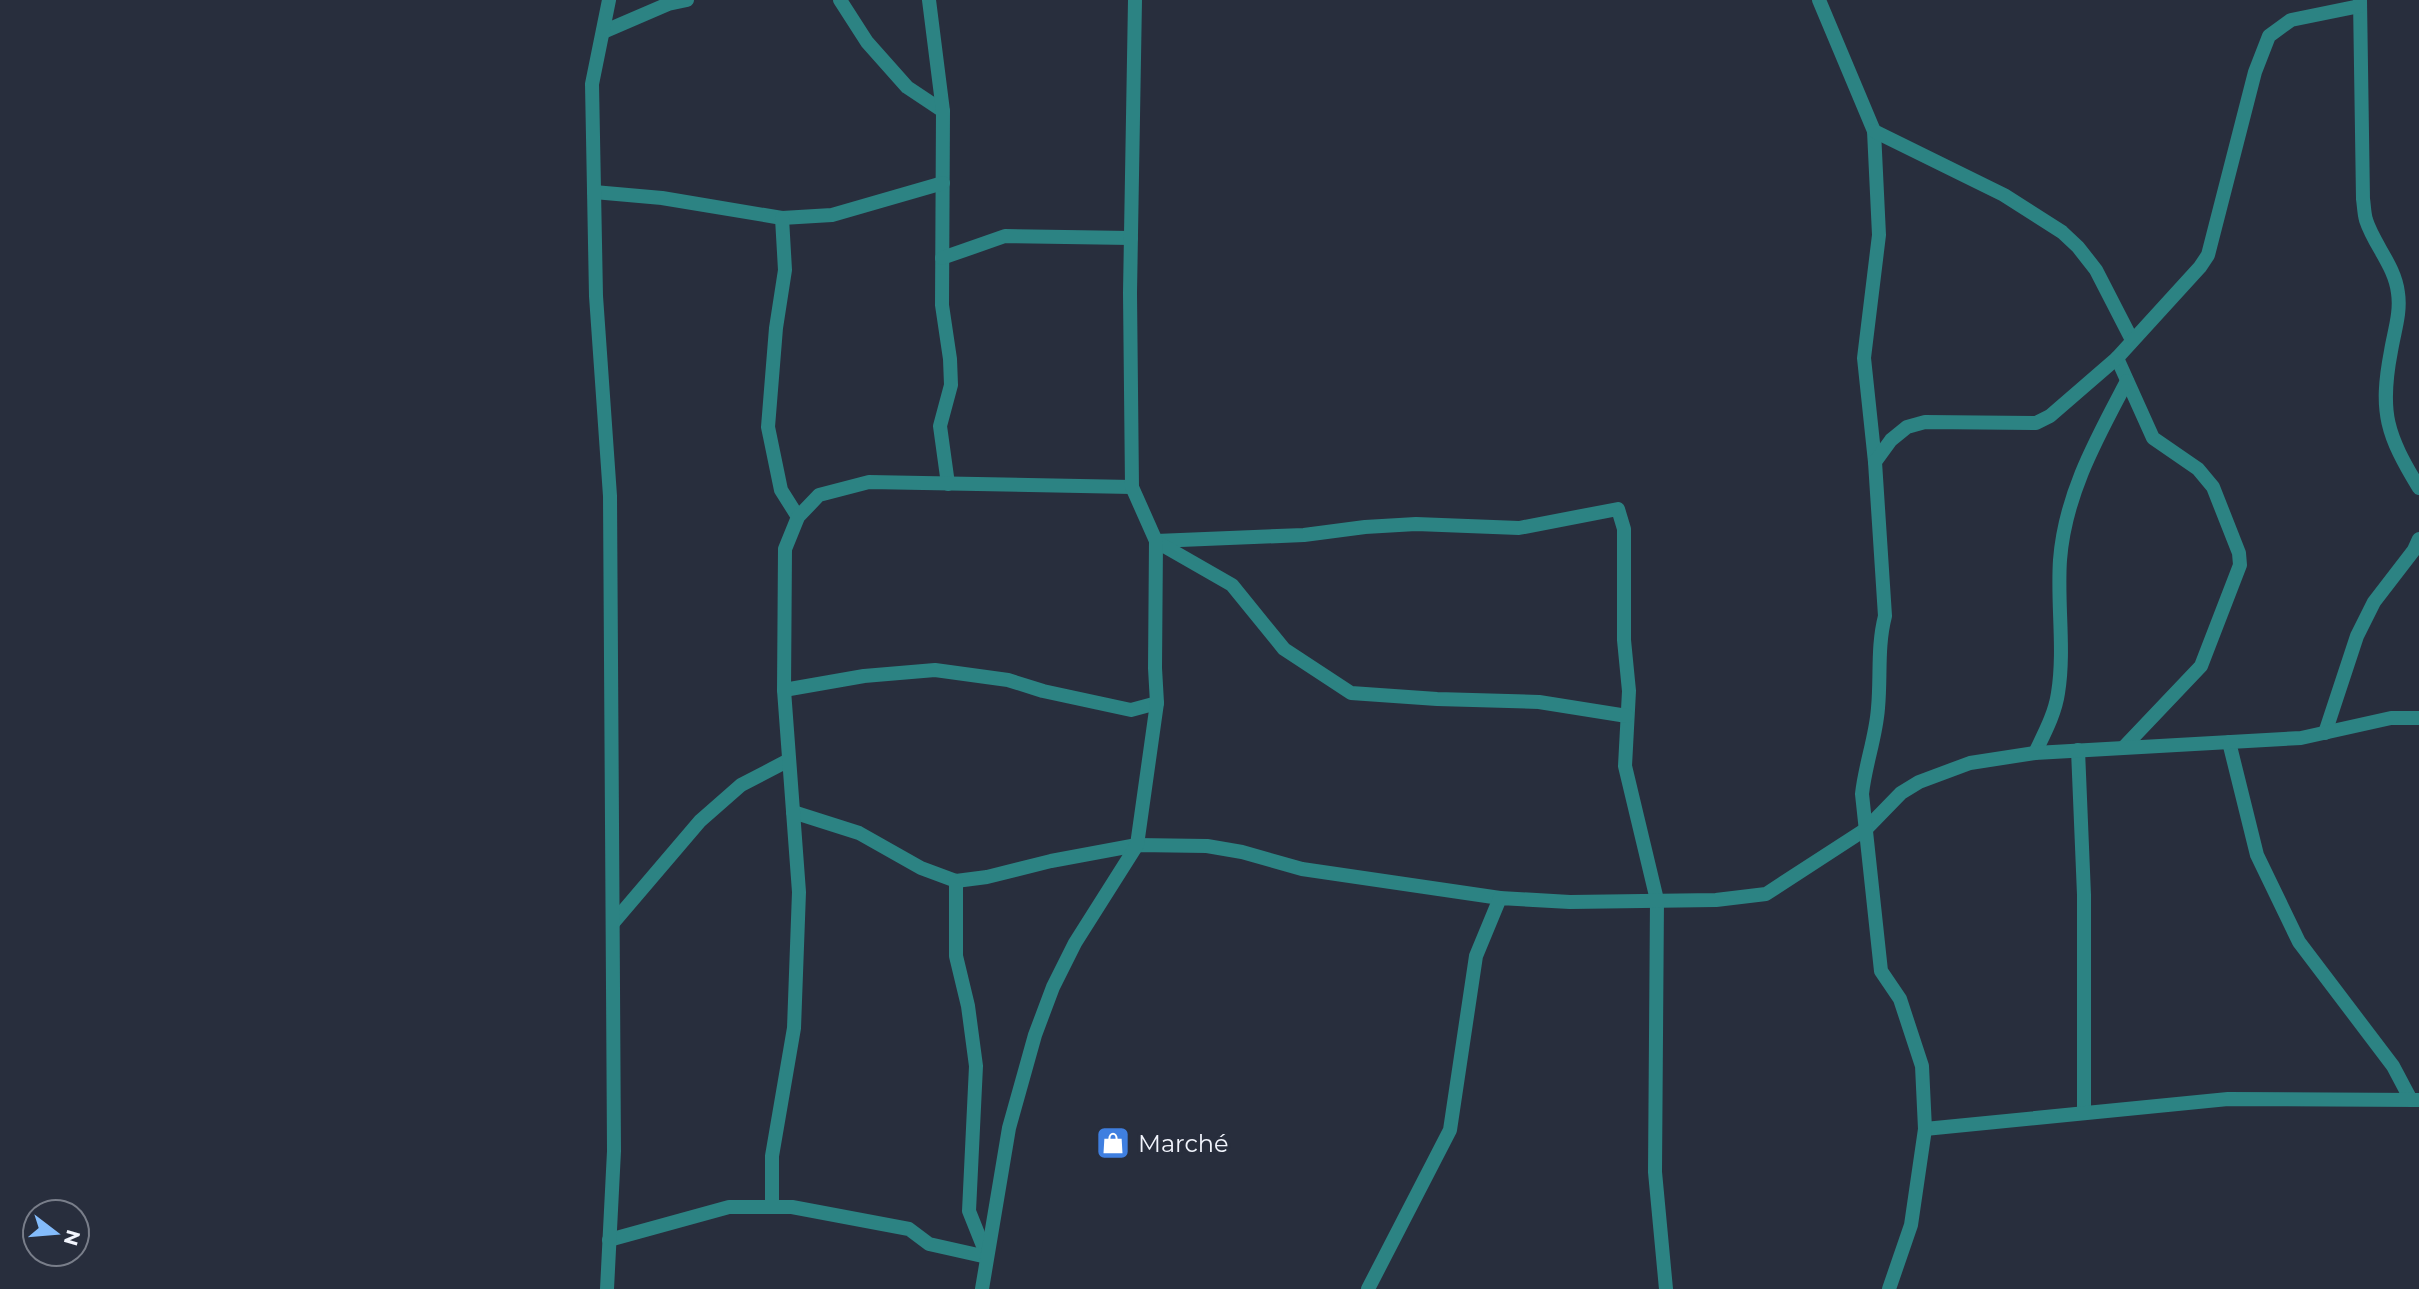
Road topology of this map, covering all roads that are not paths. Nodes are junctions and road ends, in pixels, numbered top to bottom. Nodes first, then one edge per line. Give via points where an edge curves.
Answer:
1 (609, 0) edge
2 (687, 0) edge
3 (840, 0) edge
4 (929, 0) edge
5 (1135, 0) edge
6 (1819, 0) edge
7 (2360, 3) edge
8 (603, 32) junction
9 (943, 111) junction
10 (1874, 131) junction
11 (943, 183) junction
12 (594, 192) junction
13 (782, 218) junction
14 (1131, 238) junction
15 (942, 258) junction
16 (2132, 340) junction
17 (2117, 358) junction
18 (2127, 381) junction
19 (1875, 462) junction
20 (948, 484) junction
21 (1132, 487) junction
22 (2419, 488) edge
23 (799, 517) junction
24 (2419, 539) edge
25 (1156, 541) junction
26 (784, 690) junction
27 (1157, 703) junction
28 (1627, 716) junction
29 (2419, 718) edge
30 (2325, 733) junction
31 (2229, 742) junction
32 (2124, 747) junction
33 (2078, 750) junction
34 (2035, 753) junction
35 (789, 760) junction
36 (793, 812) junction
37 (1866, 829) junction
38 (1137, 845) junction
39 (956, 881) junction
40 (1500, 898) junction
41 (1657, 900) junction
42 (613, 923) junction
43 (2415, 1100) edge
44 (2084, 1113) junction
45 (1924, 1129) junction
46 (772, 1207) junction
47 (609, 1240) junction
48 (987, 1257) junction
49 (607, 1289) edge
50 (982, 1289) edge
51 (1368, 1289) edge
52 (1666, 1289) edge
53 (1889, 1289) edge

1 - 8 street
2 - 8 street
3 - 9 street via 867,42 908,87
4 - 9 street
5 - 14 street
6 - 10 street
7 - 16 street via 2291,20 2269,37 2255,72 2208,255
7 - 22 street via 2363,199 2366,220 2398,291 2384,398 2387,423
8 - 12 street via 592,85
9 - 11 street
10 - 16 street via 2004,195 2062,232 2096,270
10 - 19 street via 1879,235 1864,358
11 - 13 street via 832,215
11 - 15 street
12 - 13 street
12 - 42 street via 610,496
13 - 23 street via 785,270 768,427 781,490
14 - 15 street via 1005,236
14 - 21 street
15 - 20 street via 951,385 940,426
16 - 17 street
17 - 18 street
17 - 19 street via 2036,423 1925,422 1907,427
18 - 32 street via 2153,438 2198,469 2213,487 2240,565 2201,666
18 - 34 street via 2089,454 2065,527 2060,560 2059,693
19 - 37 street via 1885,616 1879,639 1878,710 1862,794
20 - 21 street
20 - 23 street via 869,482 819,495
21 - 25 street
23 - 26 street via 785,549
24 - 30 street via 2374,602 2357,636
25 - 27 street
25 - 28 street via 1231,585 1284,649 1351,692 1539,702
25 - 28 street via 1304,535 1416,524 1519,528 1618,509 1624,529
26 - 27 street via 935,670 1008,680 1131,710
26 - 35 street
27 - 38 street
28 - 41 street via 1625,766
29 - 30 street via 2391,718
30 - 31 street
31 - 32 street
31 - 43 street via 2257,855 2299,942
32 - 33 street
33 - 34 street
33 - 44 street via 2084,895
34 - 37 street via 1970,763 1920,782 1901,793
35 - 36 street
35 - 42 street via 741,785 700,821
36 - 39 street via 859,833 920,868
36 - 46 street via 799,892 793,1028 772,1156
37 - 41 street via 1766,894
37 - 45 street via 1881,971 1900,999 1922,1066
38 - 39 street
38 - 40 street via 1207,846 1302,869
38 - 48 street via 1075,943 1035,1035 1009,1129
39 - 48 street via 956,956 976,1066 970,1211
40 - 41 street
40 - 51 street via 1476,956 1450,1130
41 - 52 street via 1655,1172
42 - 47 street via 614,1152
43 - 44 street via 2228,1099
44 - 45 street
45 - 53 street via 1910,1225
46 - 47 street via 729,1207
46 - 48 street via 909,1229 929,1244
47 - 49 street
48 - 50 street

